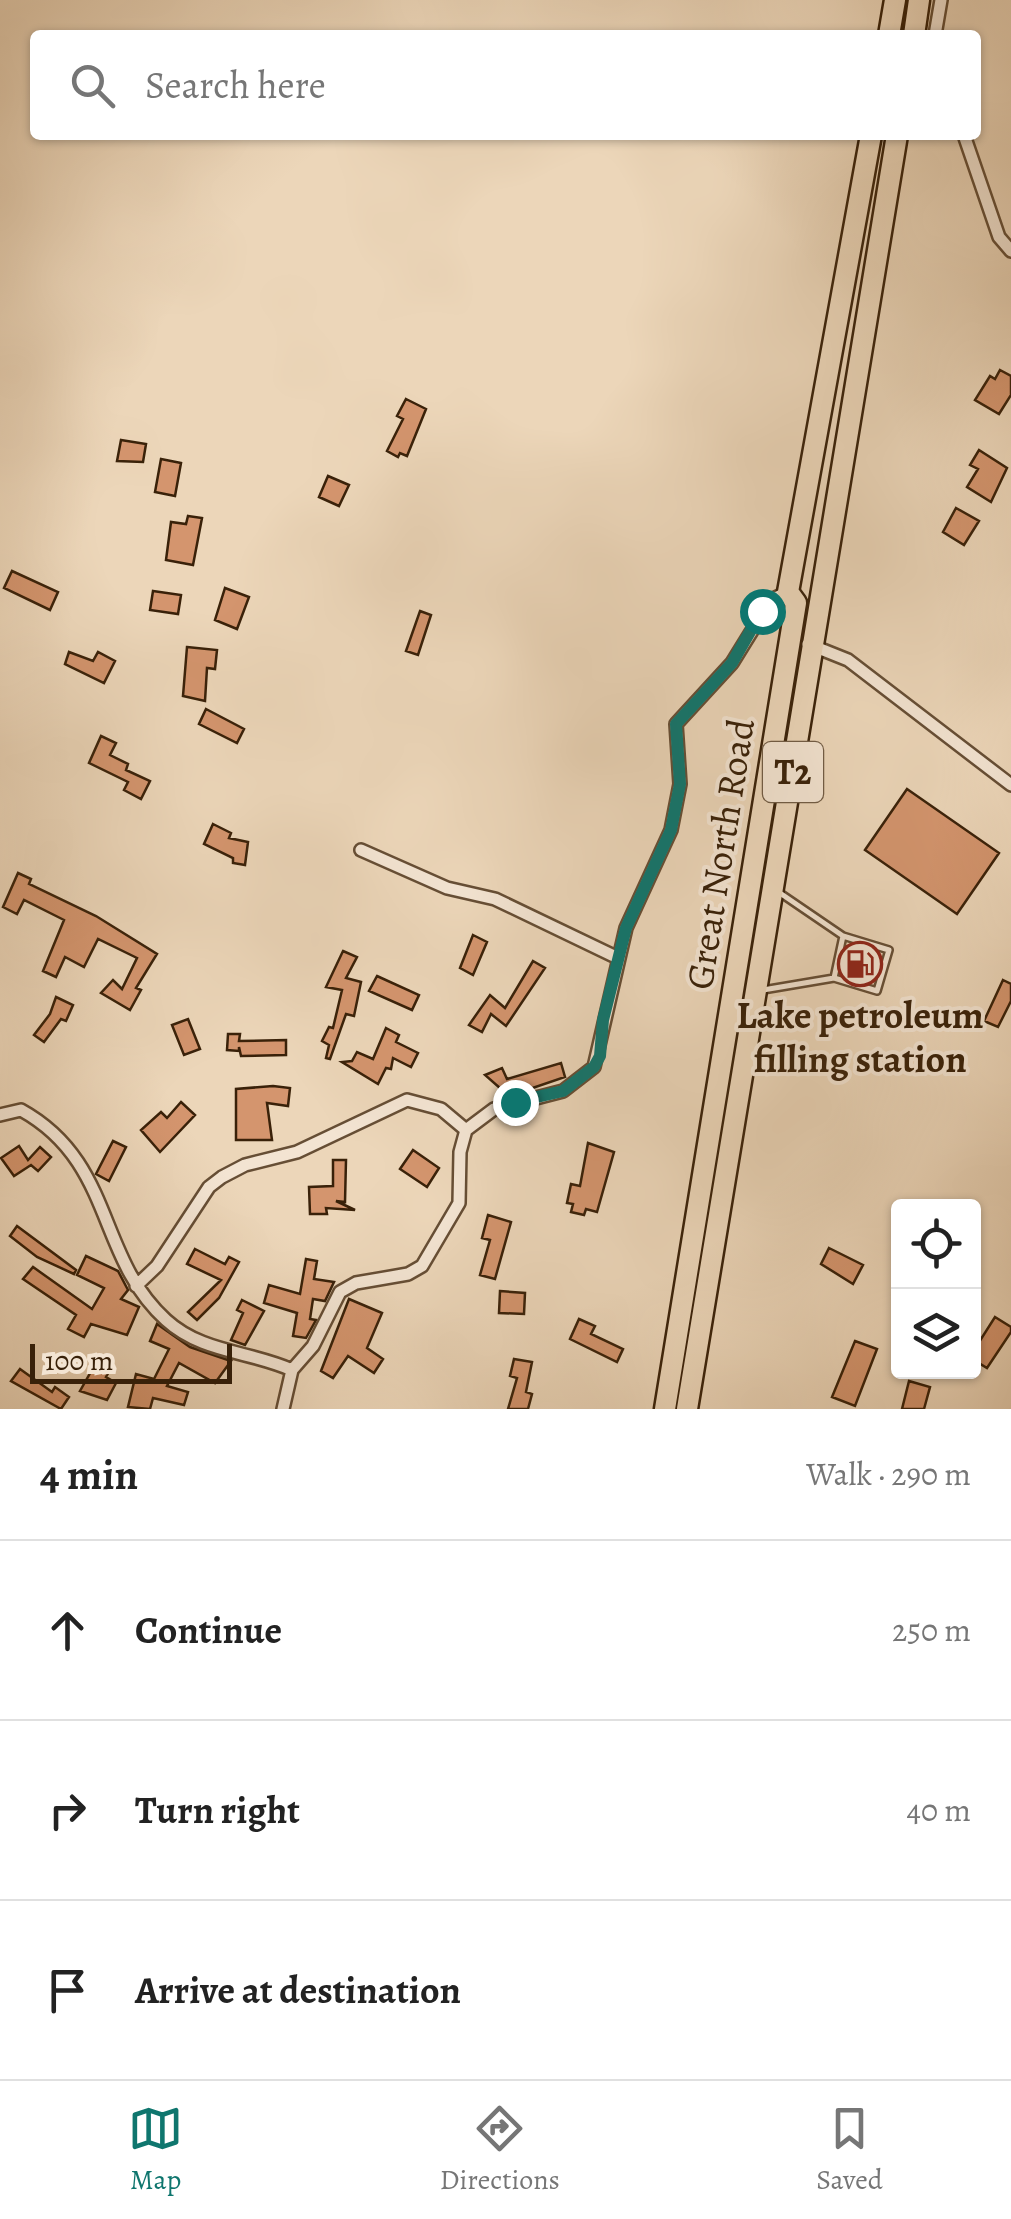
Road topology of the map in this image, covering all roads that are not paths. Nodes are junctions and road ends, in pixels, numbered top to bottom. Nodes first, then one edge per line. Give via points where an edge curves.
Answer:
1 (895, 0) edge
2 (920, 0) edge
3 (941, 0) edge
4 (890, 30) edge
5 (915, 30) edge
6 (936, 30) edge
7 (870, 140) edge
8 (896, 140) edge
9 (966, 140) edge
10 (1011, 251) edge
11 (788, 592) junction
12 (789, 639) junction
13 (813, 645) junction
14 (1011, 786) edge
15 (360, 850) dead end
16 (774, 890) junction
17 (843, 936) junction
18 (618, 958) junction
19 (834, 978) junction
20 (760, 990) junction
21 (0, 1115) edge
22 (466, 1130) junction
23 (136, 1286) junction
24 (292, 1370) junction
25 (283, 1409) edge
26 (665, 1409) edge
27 (687, 1409) edge

1 - 4 highway
2 - 5 highway
3 - 6 street
7 - 11 highway, Great North Road / T2
8 - 13 highway, Great North Road / T2
9 - 10 street via 999,237
11 - 12 highway, Great North Road / T2 via 796,603
11 - 18 street via 771,600 732,663 676,724 680,784 671,830
12 - 13 street
12 - 26 highway, Great North Road / T2
13 - 14 street via 848,660
13 - 16 highway, Great North Road / T2
15 - 18 street via 447,888 495,899
16 - 17 lane
16 - 20 highway, Great North Road / T2
17 - 19 lane
17 - 19 lane via 889,950 877,991
18 - 22 street via 594,1067 563,1091 494,1109
19 - 20 lane
20 - 27 highway, Great North Road / T2
21 - 23 street via 21,1110 33,1117 77,1160 100,1196 104,1220
22 - 23 street via 441,1109 407,1100 297,1152 245,1166 209,1186 157,1266
22 - 24 street via 459,1202 422,1266 340,1292 313,1346
23 - 24 street via 170,1324 229,1354 251,1353
24 - 25 street

